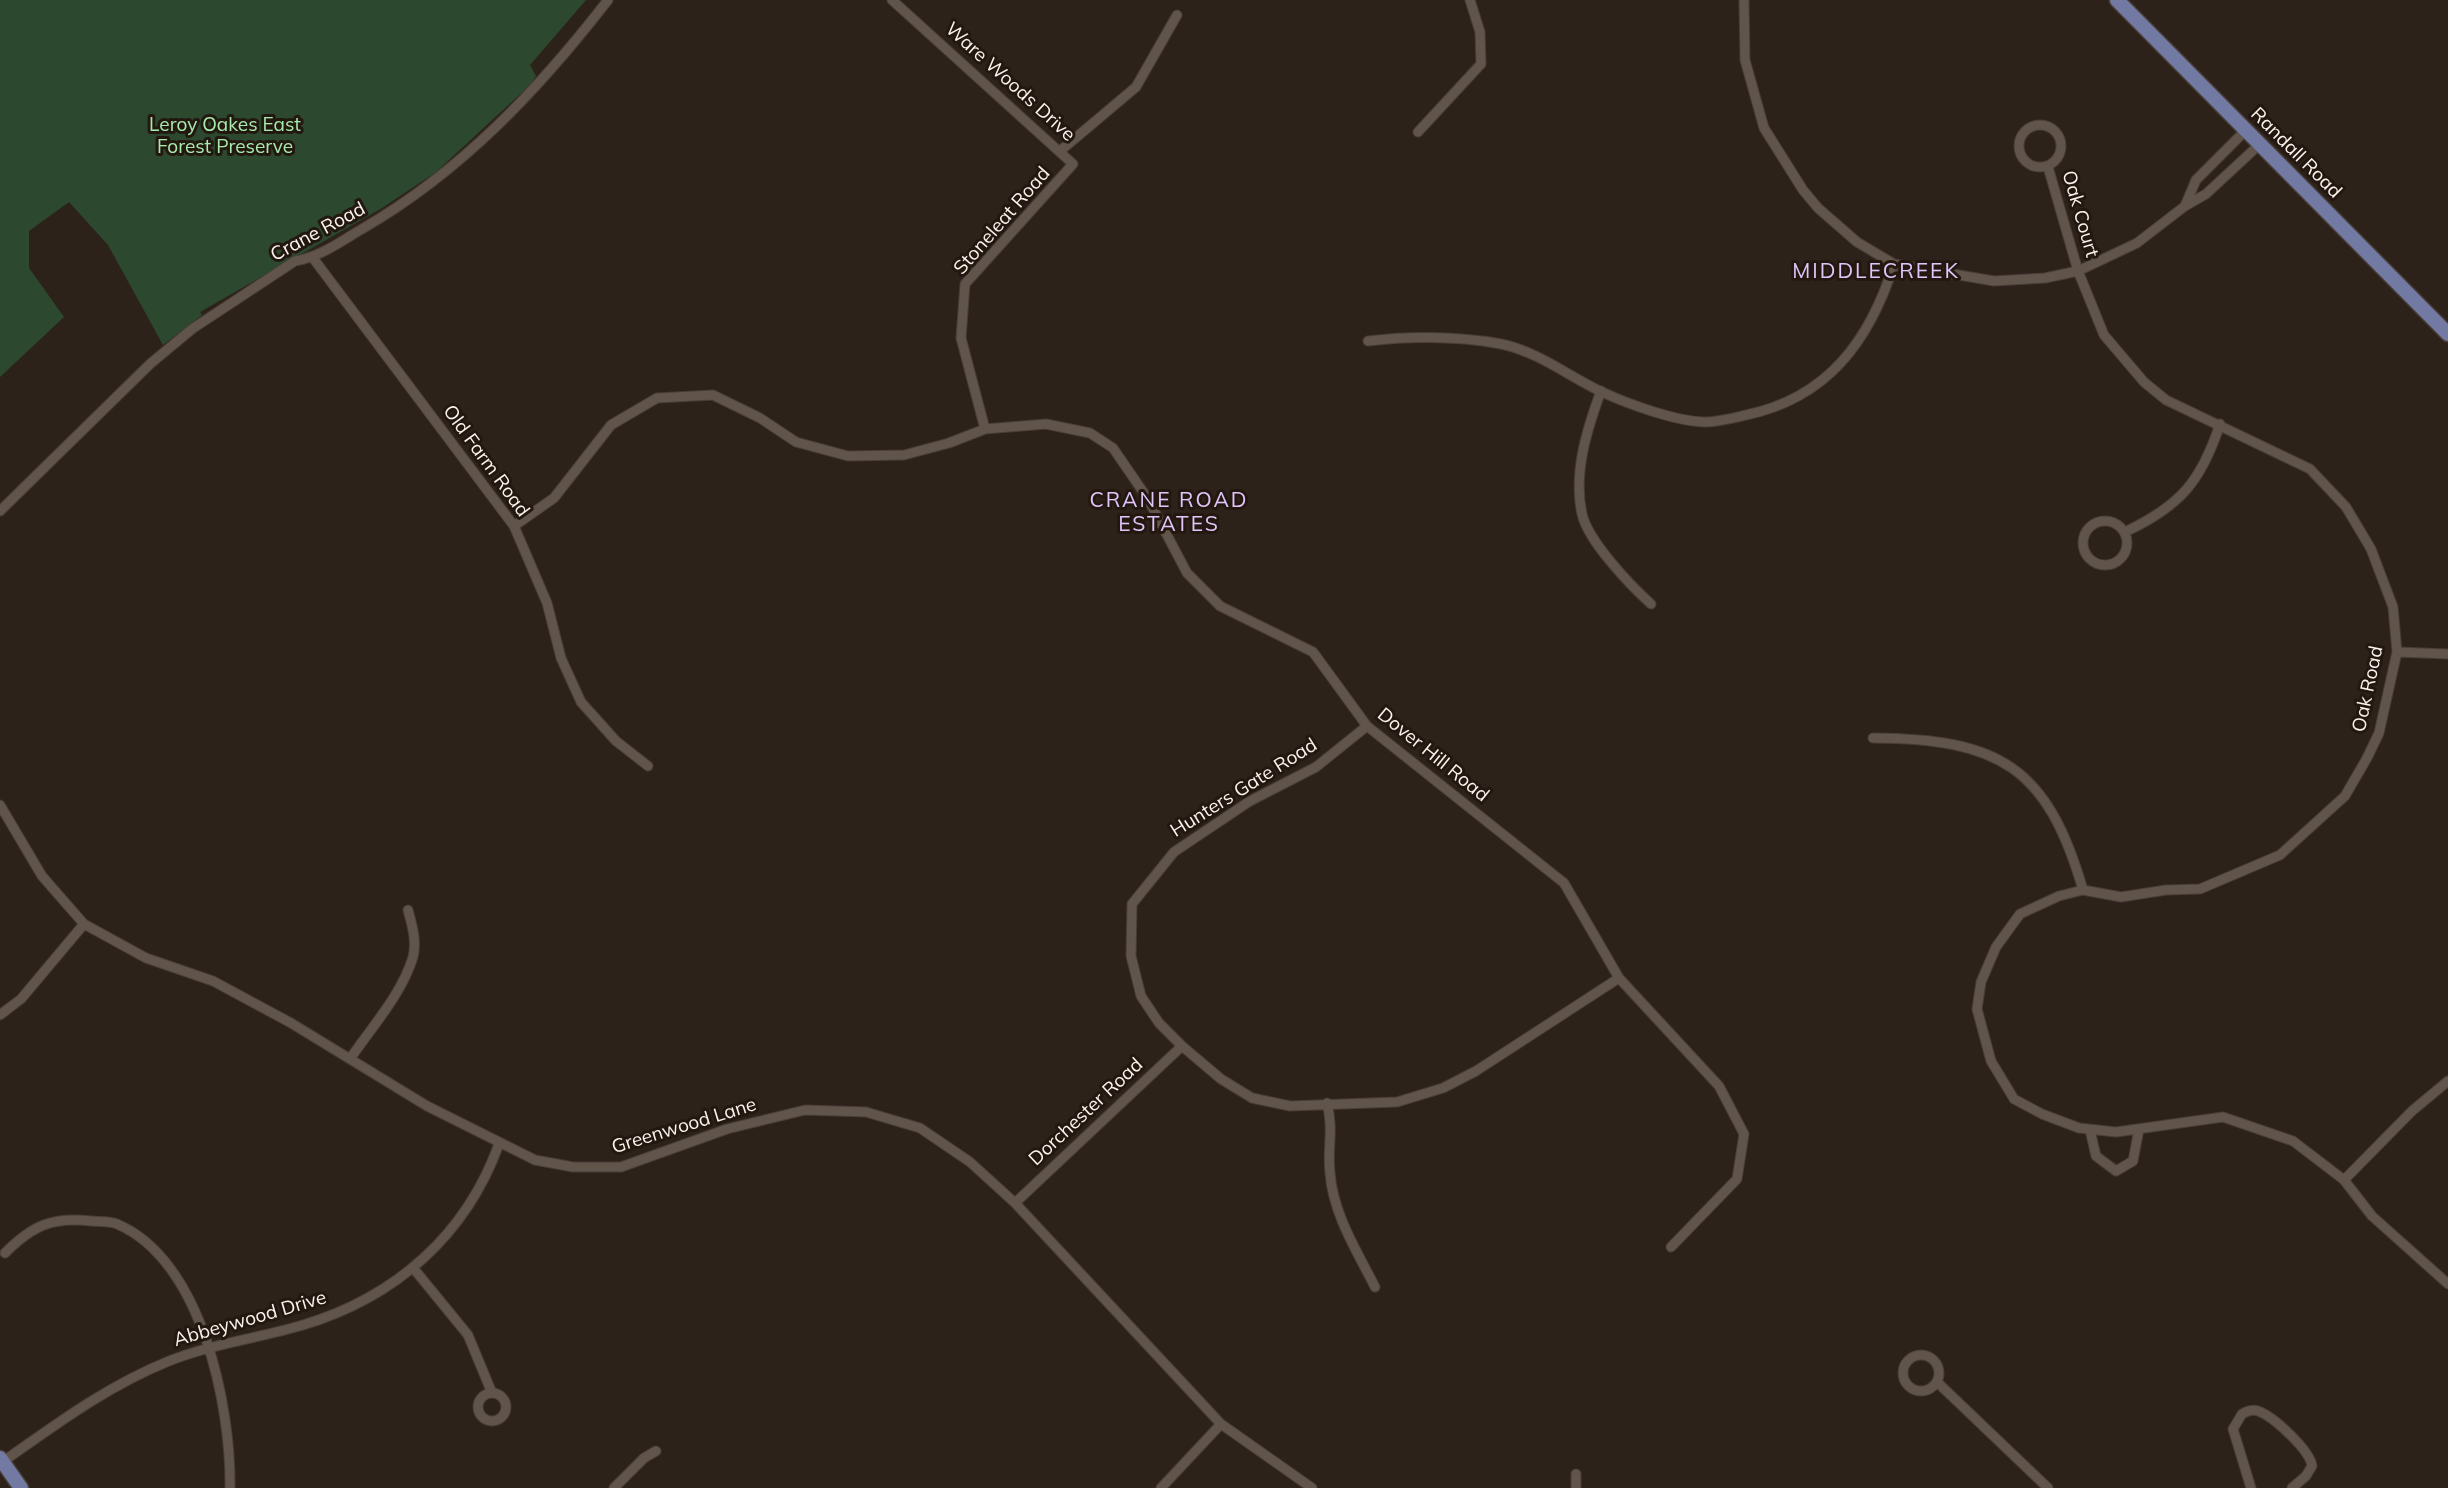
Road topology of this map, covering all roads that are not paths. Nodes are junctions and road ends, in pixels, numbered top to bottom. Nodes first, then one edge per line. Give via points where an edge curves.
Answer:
1 (608, 0) edge
2 (892, 0) edge
3 (1470, 0) edge
4 (1744, 0) edge
5 (2117, 0) edge
6 (1177, 15) dead end
7 (2246, 130) junction
8 (1418, 132) dead end
9 (2260, 144) junction
10 (1060, 151) junction
11 (1073, 162) joint
12 (2048, 167) junction
13 (2185, 205) junction
14 (313, 258) junction
15 (1894, 264) junction
16 (2078, 271) junction
17 (2448, 334) edge
18 (1368, 341) dead end
19 (1601, 391) junction
20 (2220, 424) junction
21 (985, 429) junction
22 (0, 511) edge
23 (514, 526) junction
24 (2125, 532) junction
25 (1651, 604) dead end
26 (2398, 652) junction
27 (2448, 654) edge
28 (1367, 726) junction
29 (1873, 738) dead end
30 (648, 766) dead end
31 (0, 805) edge
32 (2083, 890) junction
33 (408, 909) dead end
34 (84, 924) junction
35 (1619, 978) junction
36 (0, 1015) edge
37 (1182, 1046) junction
38 (350, 1059) junction
39 (2448, 1080) edge
40 (1327, 1103) junction
41 (2090, 1129) junction
42 (2140, 1129) junction
43 (499, 1144) junction
44 (2344, 1180) junction
45 (1015, 1203) junction
46 (1671, 1247) dead end
47 (5, 1252) dead end
48 (414, 1269) junction
49 (2448, 1284) edge
50 (1376, 1287) dead end
51 (208, 1348) junction
52 (1937, 1382) junction
53 (492, 1393) dead end
54 (1221, 1424) junction
55 (656, 1451) dead end
56 (1, 1461) edge
57 (1576, 1474) dead end
58 (21, 1488) edge
59 (230, 1488) edge
60 (614, 1488) edge
61 (1161, 1488) edge
62 (1312, 1488) edge
63 (1576, 1488) edge
64 (2048, 1488) edge
65 (2251, 1488) edge
66 (2292, 1488) edge

1 - 14 street, Crane Road via 549,75 467,155 394,211
2 - 10 street, Ware Woods Drive
3 - 8 street via 1480,32 1481,64
4 - 15 street via 1745,60 1764,128 1818,208 1857,242
5 - 7 main road, Randall Road
6 - 10 street via 1136,87
7 - 9 main road, Randall Road
7 - 13 street via 2196,180
9 - 13 street via 2206,194
9 - 17 main road, Randall Road
10 - 11 street, Ware Woods Drive
11 - 21 street, Stoneleat Road via 965,284 961,338
12 - 12 street, Oak Court via 2059,158 2060,137 2050,127 2030,128 2020,138 2020,152 2028,164
12 - 16 street, Oak Court
13 - 16 street via 2137,243
14 - 22 street, Crane Road via 295,261 192,329 127,385
14 - 23 street, Old Farm Road
15 - 16 street via 1994,281
15 - 19 street via 1885,292 1849,357 1796,398 1766,411 1703,422
16 - 20 street, Oak Road via 2104,335 2136,374 2166,400
18 - 19 street via 1414,336 1502,344 1540,357
19 - 25 street via 1580,468 1583,515 1617,571
20 - 24 street via 2209,457 2185,494
20 - 26 street, Oak Road via 2310,470 2346,507 2371,550 2393,607
21 - 23 street, Dover Hill Road via 904,455 848,457 796,442 713,395 657,398 611,425 554,498
21 - 28 street, Dover Hill Road via 1068,426 1113,448 1148,499 1187,573 1220,606 1313,652
23 - 30 street, Old Farm Road via 581,702 616,741
24 - 24 street via 2106,520 2092,525 2084,537 2085,552 2095,563 2117,562 2126,550
26 - 27 street
26 - 32 street, Oak Road via 2379,733 2345,796 2280,855 2200,889 2121,897
28 - 35 street, Dover Hill Road via 1564,883
28 - 37 street, Hunters Gate Road via 1315,767 1250,801 1174,852 1132,904 1131,956 1141,996
29 - 32 street via 1938,740 1998,758 2039,790 2070,846
31 - 34 street, Greenwood Lane via 42,876
32 - 41 street, Oak Road via 2020,914 1996,947 1981,982 1977,1009 1991,1061 2014,1099 2042,1114
33 - 38 street via 414,932 413,956 400,985
34 - 36 street via 20,999
34 - 38 street, Greenwood Lane via 146,958 213,981
35 - 40 street, Hunters Gate Road via 1443,1088 1397,1102
35 - 46 street, Dover Hill Road via 1719,1086 1744,1134 1737,1179
37 - 40 street, Hunters Gate Road via 1220,1079 1252,1098 1290,1106
37 - 45 street, Dorchester Road
38 - 43 street, Greenwood Lane
39 - 44 street
40 - 50 street via 1333,1128 1330,1172 1340,1217
41 - 42 street, Oak Road
41 - 42 street via 2096,1156 2116,1171 2133,1161
42 - 44 street, Oak Road via 2223,1118 2292,1141
43 - 45 street, Greenwood Lane via 535,1160 573,1167 621,1167 727,1129 805,1110 866,1112 920,1128 970,1162
43 - 48 street, Abbeywood Drive via 487,1178 460,1220
44 - 49 street, Oak Road via 2372,1216
45 - 54 street, Greenwood Lane
47 - 51 street via 28,1231 65,1218 117,1224 151,1248 177,1277
48 - 51 street, Abbeywood Drive via 344,1310
48 - 53 street via 468,1335
51 - 56 street, Abbeywood Drive via 128,1379
51 - 59 street via 230,1451
52 - 52 street via 1936,1364 1926,1354 1913,1356 1902,1368 1904,1382 1915,1390 1931,1389
52 - 64 street
54 - 61 street
54 - 62 street, Greenwood Lane
55 - 60 street
56 - 58 main road
57 - 63 street
65 - 66 street via 2233,1429 2242,1414 2252,1410 2268,1416 2309,1454 2312,1466

